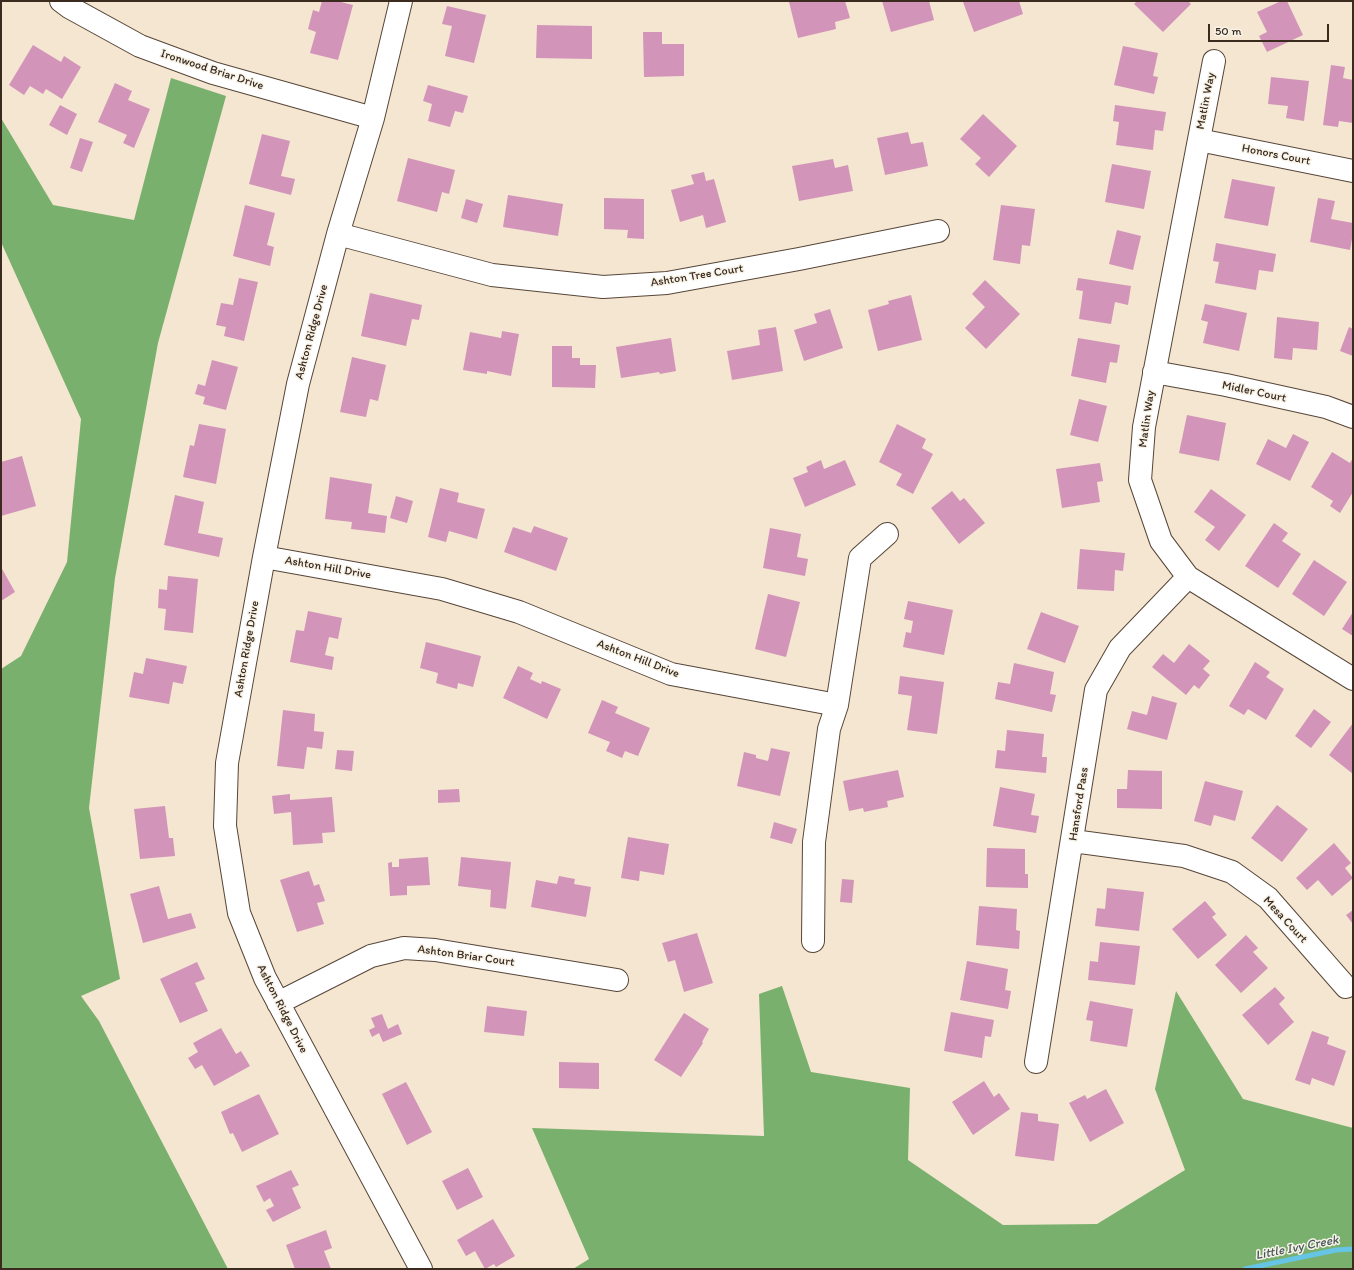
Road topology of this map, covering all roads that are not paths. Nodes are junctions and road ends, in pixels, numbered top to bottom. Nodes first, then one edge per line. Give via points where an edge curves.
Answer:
1 (61, 1) edge
2 (401, 1) edge
3 (1214, 61) dead end
4 (373, 118) junction
5 (1199, 140) junction
6 (1353, 171) edge
7 (938, 231) dead end
8 (338, 234) junction
9 (1154, 372) junction
10 (1353, 417) edge
11 (887, 534) dead end
12 (264, 557) junction
13 (1188, 576) junction
14 (1353, 679) edge
15 (837, 706) junction
16 (1073, 841) junction
17 (813, 941) dead end
18 (617, 980) dead end
19 (1346, 987) dead end
20 (278, 1003) junction
21 (1036, 1062) dead end
22 (421, 1269) edge

1 - 4 street, Ironwood Briar Drive via 140,46 213,73
2 - 4 street, Ashton Ridge Drive
3 - 5 street, Matlin Way
4 - 8 street, Ashton Ridge Drive
5 - 6 street, Honors Court
5 - 9 street, Matlin Way
7 - 8 street, Ashton Tree Court via 667,283 603,287 492,275
8 - 12 street, Ashton Ridge Drive via 298,384
9 - 10 street, Midler Court via 1326,407
9 - 13 street, Matlin Way via 1144,427 1140,480 1161,542
11 - 15 street via 860,558
12 - 15 street, Ashton Hill Drive via 442,589 519,612 671,674
12 - 20 street, Ashton Ridge Drive via 227,763 225,826 240,913 265,978
13 - 14 street, Matlin Way
13 - 16 street, Hansford Pass via 1120,648 1096,690
15 - 17 street via 829,729 814,842
16 - 19 street, Mesa Court via 1184,856 1232,872 1268,898
16 - 21 street, Hansford Pass
18 - 20 street, Ashton Briar Court via 435,950 404,948 372,956
20 - 22 street, Ashton Ridge Drive

